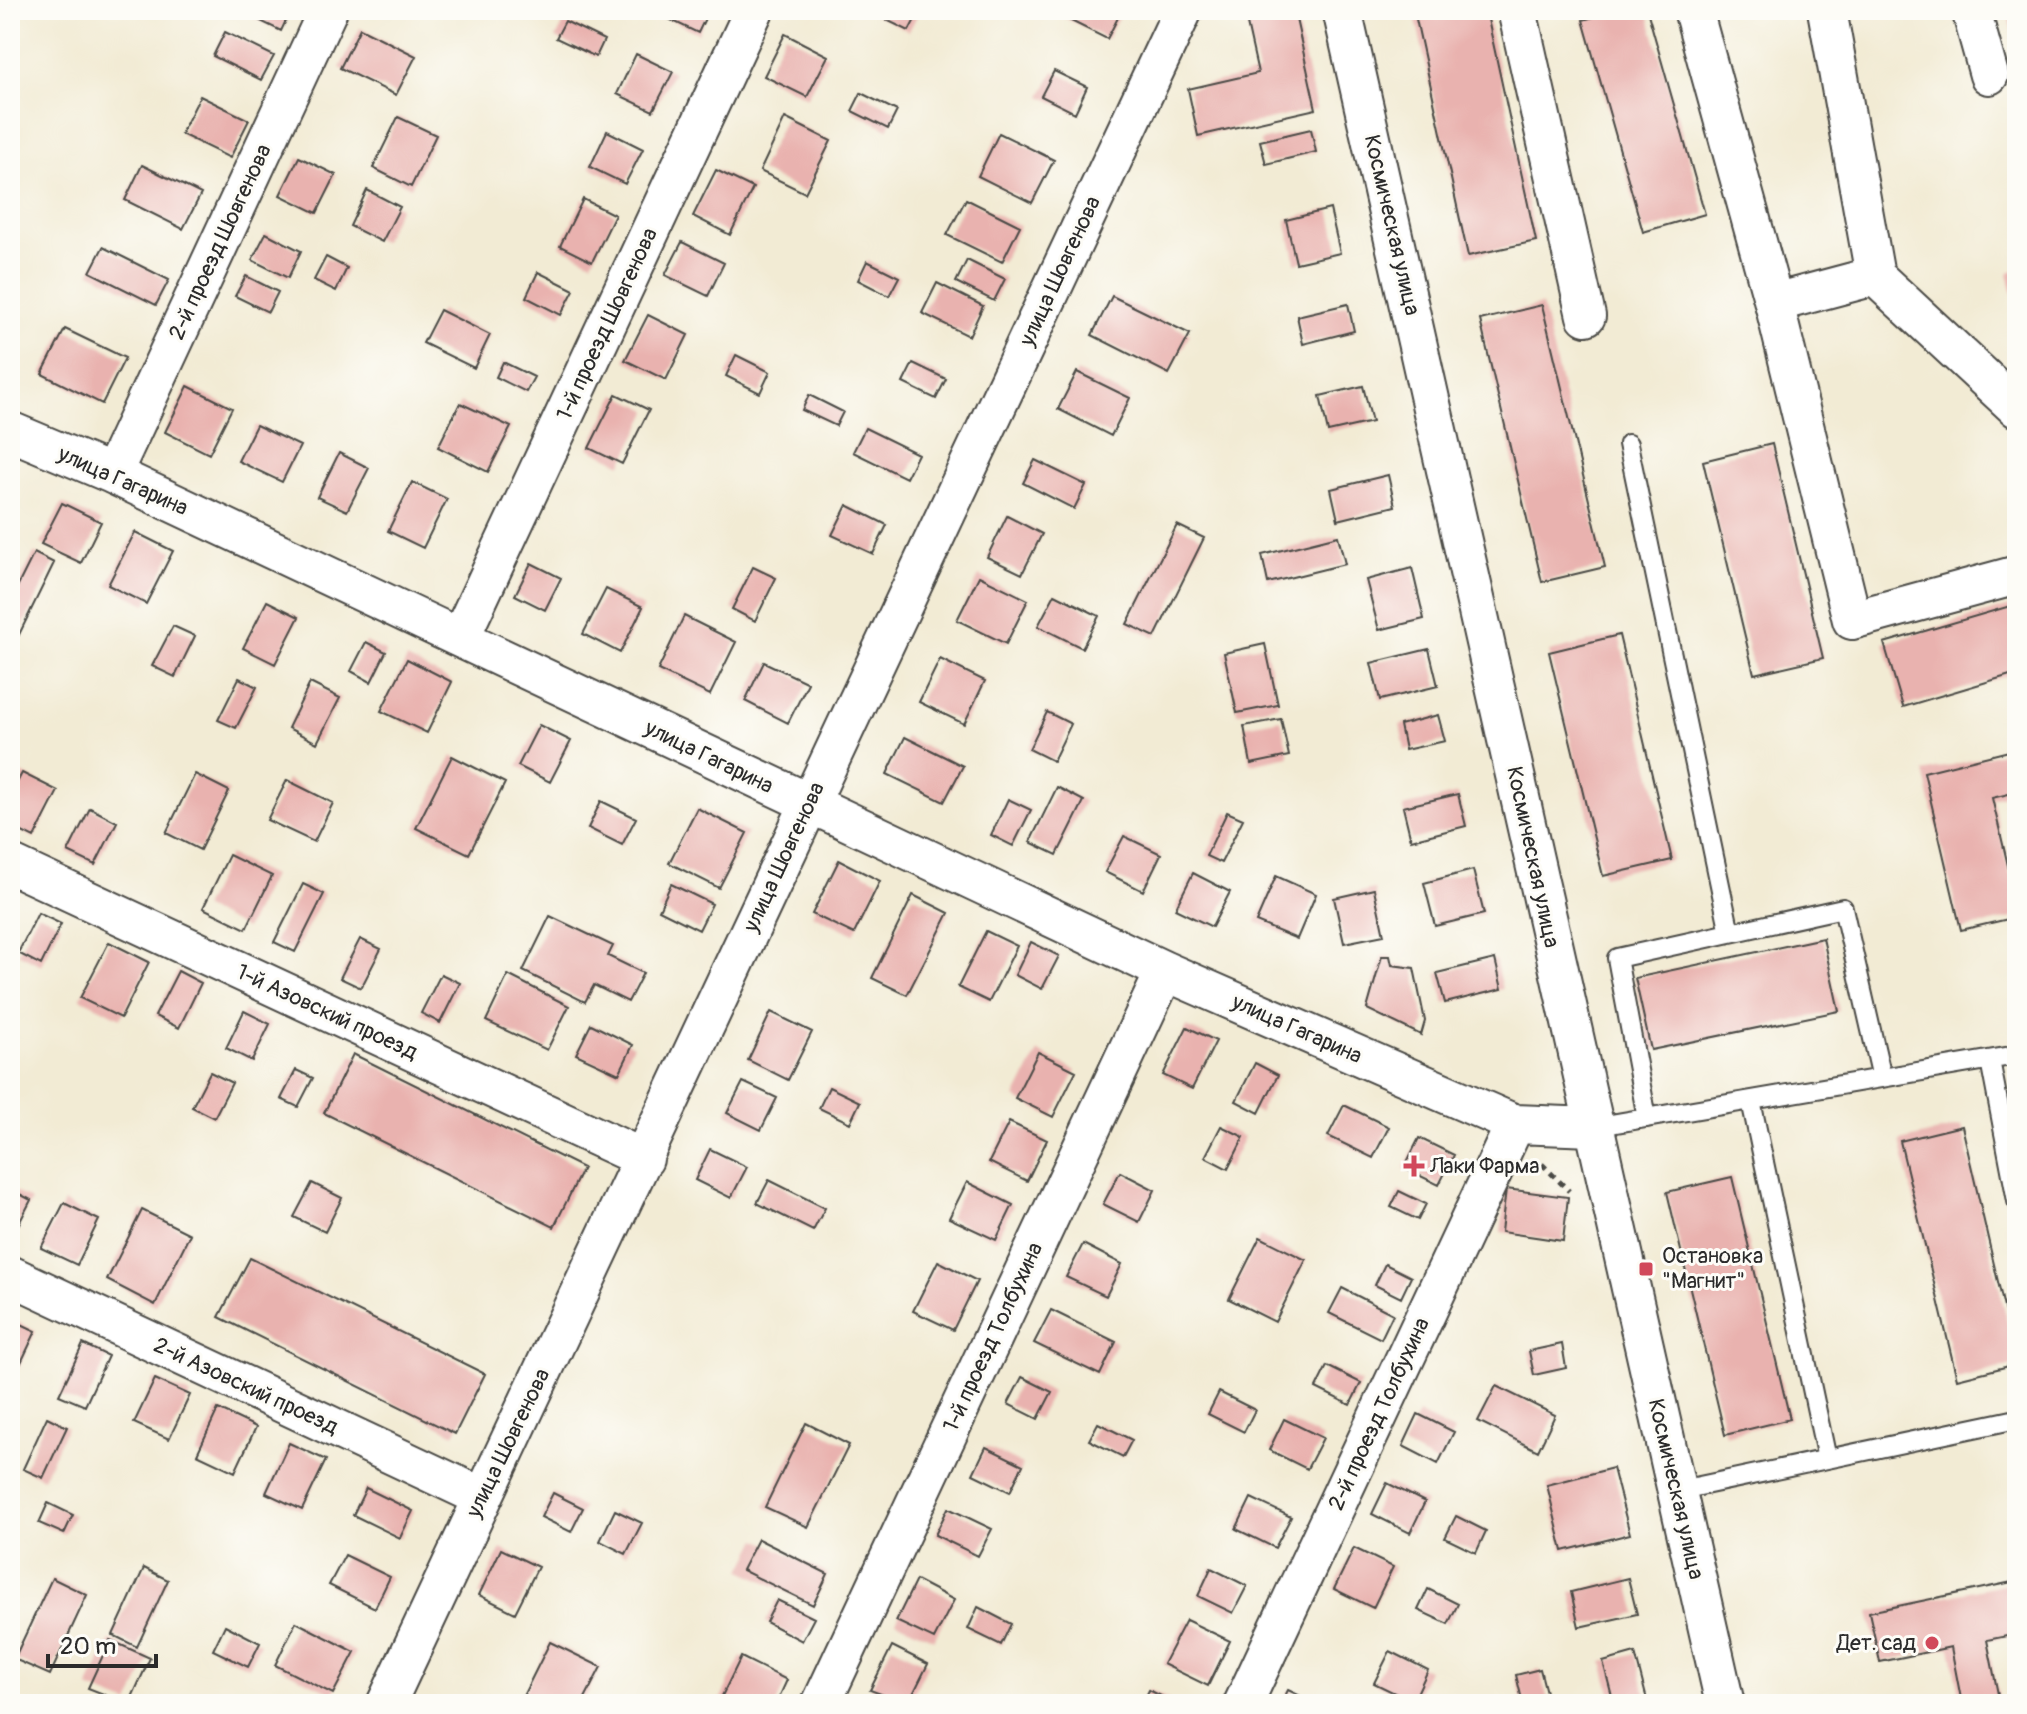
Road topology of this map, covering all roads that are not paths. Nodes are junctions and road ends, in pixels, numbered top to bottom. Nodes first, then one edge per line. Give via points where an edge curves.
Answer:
1 (328, 10) edge
2 (754, 10) edge
3 (1183, 10) edge
4 (1342, 10) edge
5 (1517, 10) edge
6 (1693, 10) edge
7 (1827, 10) edge
8 (1971, 10) edge
9 (1989, 75) dead end
10 (1875, 276) junction
11 (1774, 303) junction
12 (1586, 316) dead end
13 (2017, 408) edge
14 (10, 431) edge
15 (1628, 444) dead end
16 (112, 474) junction
17 (2017, 575) edge
18 (460, 638) junction
19 (808, 804) junction
20 (10, 864) edge
21 (1730, 933) junction
22 (1165, 971) junction
23 (2017, 1055) edge
24 (1990, 1060) junction
25 (1882, 1078) junction
26 (1751, 1101) junction
27 (1647, 1118) junction
28 (1515, 1124) junction
29 (1593, 1127) junction
30 (644, 1159) junction
31 (2017, 1201) edge
32 (10, 1275) edge
33 (2017, 1419) edge
34 (1827, 1459) junction
35 (1676, 1491) junction
36 (482, 1497) junction
37 (386, 1704) edge
38 (821, 1704) edge
39 (1243, 1704) edge
40 (1725, 1704) edge

1 - 16 street, 2-й проезд Шовгенова
2 - 18 street, 1-й проезд Шовгенова
3 - 19 street, улица Шовгенова
4 - 29 street, Космическая улица
5 - 12 street
6 - 11 street
7 - 10 street
8 - 9 street
10 - 11 street
10 - 13 street
11 - 17 street via 1852,620
14 - 16 street, улица Гагарина
15 - 21 lane
16 - 18 street, улица Гагарина
18 - 19 street, улица Гагарина
19 - 22 street, улица Гагарина
19 - 30 street, улица Шовгенова
20 - 30 street, 1-й Азовский проезд
21 - 25 lane via 1843,908
21 - 27 lane via 1617,958
22 - 28 street, улица Гагарина
22 - 38 street, 1-й проезд Толбухина
23 - 24 lane
24 - 25 lane
24 - 31 lane
25 - 26 lane
26 - 27 lane
26 - 34 lane
27 - 29 lane
28 - 29 street, улица Гагарина
28 - 39 street, 2-й проезд Толбухина
29 - 35 street, Космическая улица
30 - 36 street, улица Шовгенова
32 - 36 street, 2-й Азовский проезд
33 - 34 lane
34 - 35 lane
35 - 40 street, Космическая улица
36 - 37 street, улица Шовгенова

